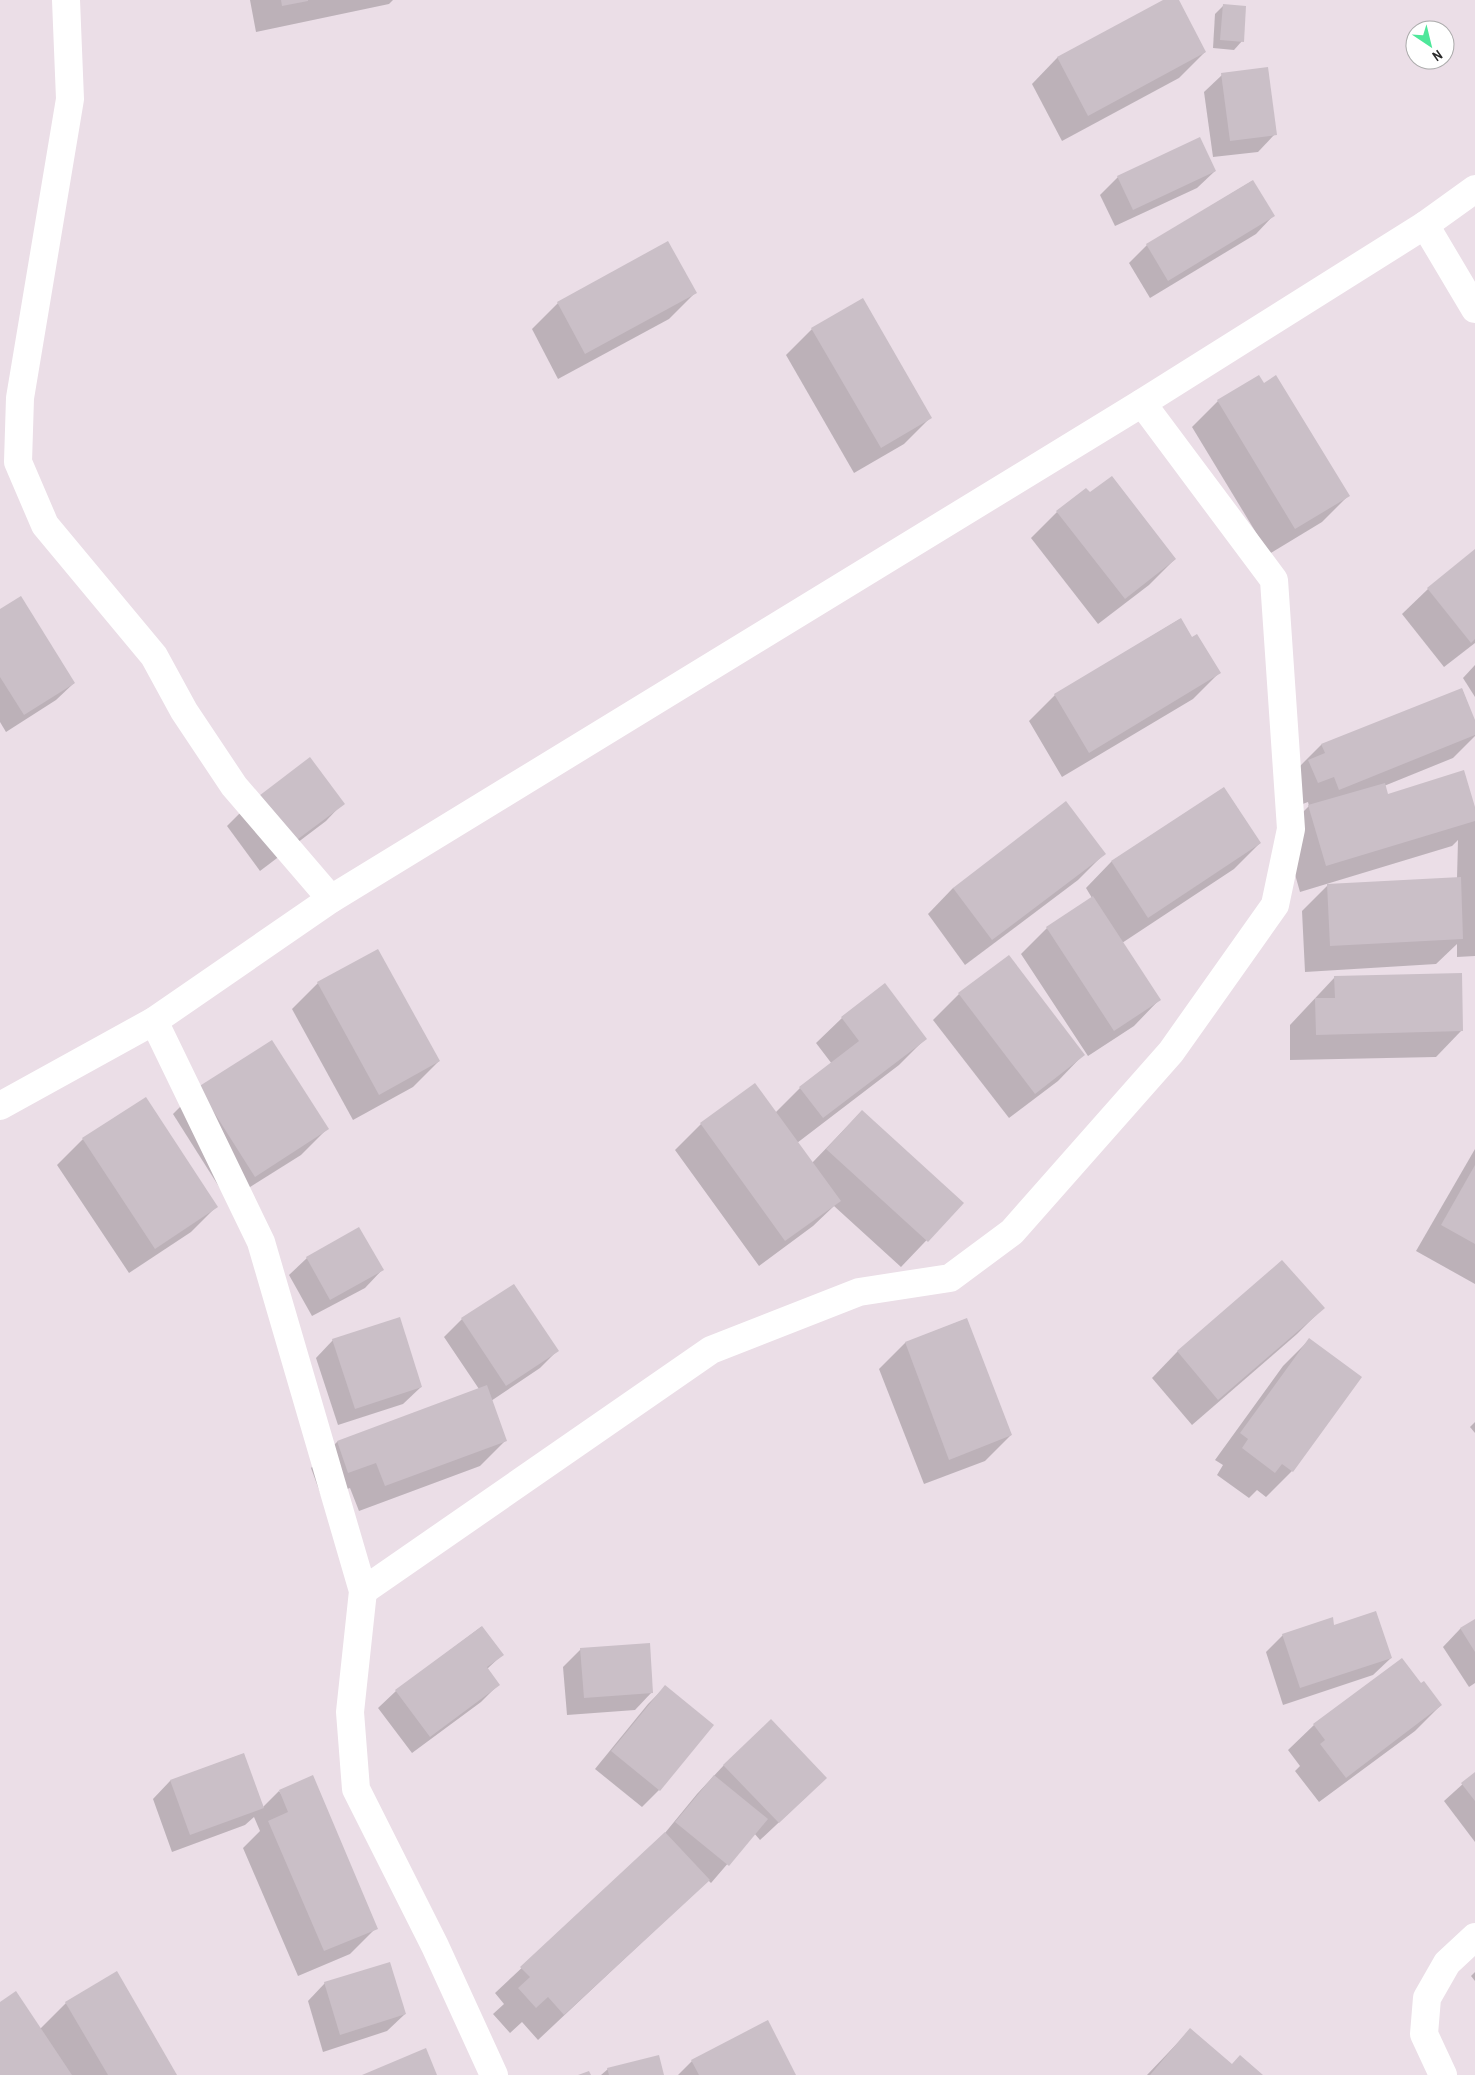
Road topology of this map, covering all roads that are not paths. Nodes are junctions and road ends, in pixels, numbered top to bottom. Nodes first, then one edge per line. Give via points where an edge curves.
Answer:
1 (66, 0) edge
2 (1475, 189) edge
3 (1425, 225) junction
4 (1475, 309) edge
5 (1142, 403) junction
6 (331, 899) junction
7 (154, 1021) junction
8 (0, 1106) edge
9 (363, 1591) junction
10 (1475, 1938) edge
11 (494, 2075) edge
12 (1443, 2075) edge

1 - 6 street via 70,98 20,398 18,462 46,525 154,656 184,711 234,786
2 - 3 street
3 - 4 street
3 - 5 street
5 - 6 street
5 - 9 street via 1274,580 1291,829 1275,905 1171,1052 1012,1232 950,1278 859,1292 711,1350
6 - 7 street
7 - 8 street
7 - 9 street via 261,1242
9 - 11 street via 350,1712 356,1789 435,1946
10 - 12 street via 1447,1963 1427,1998 1424,2034

